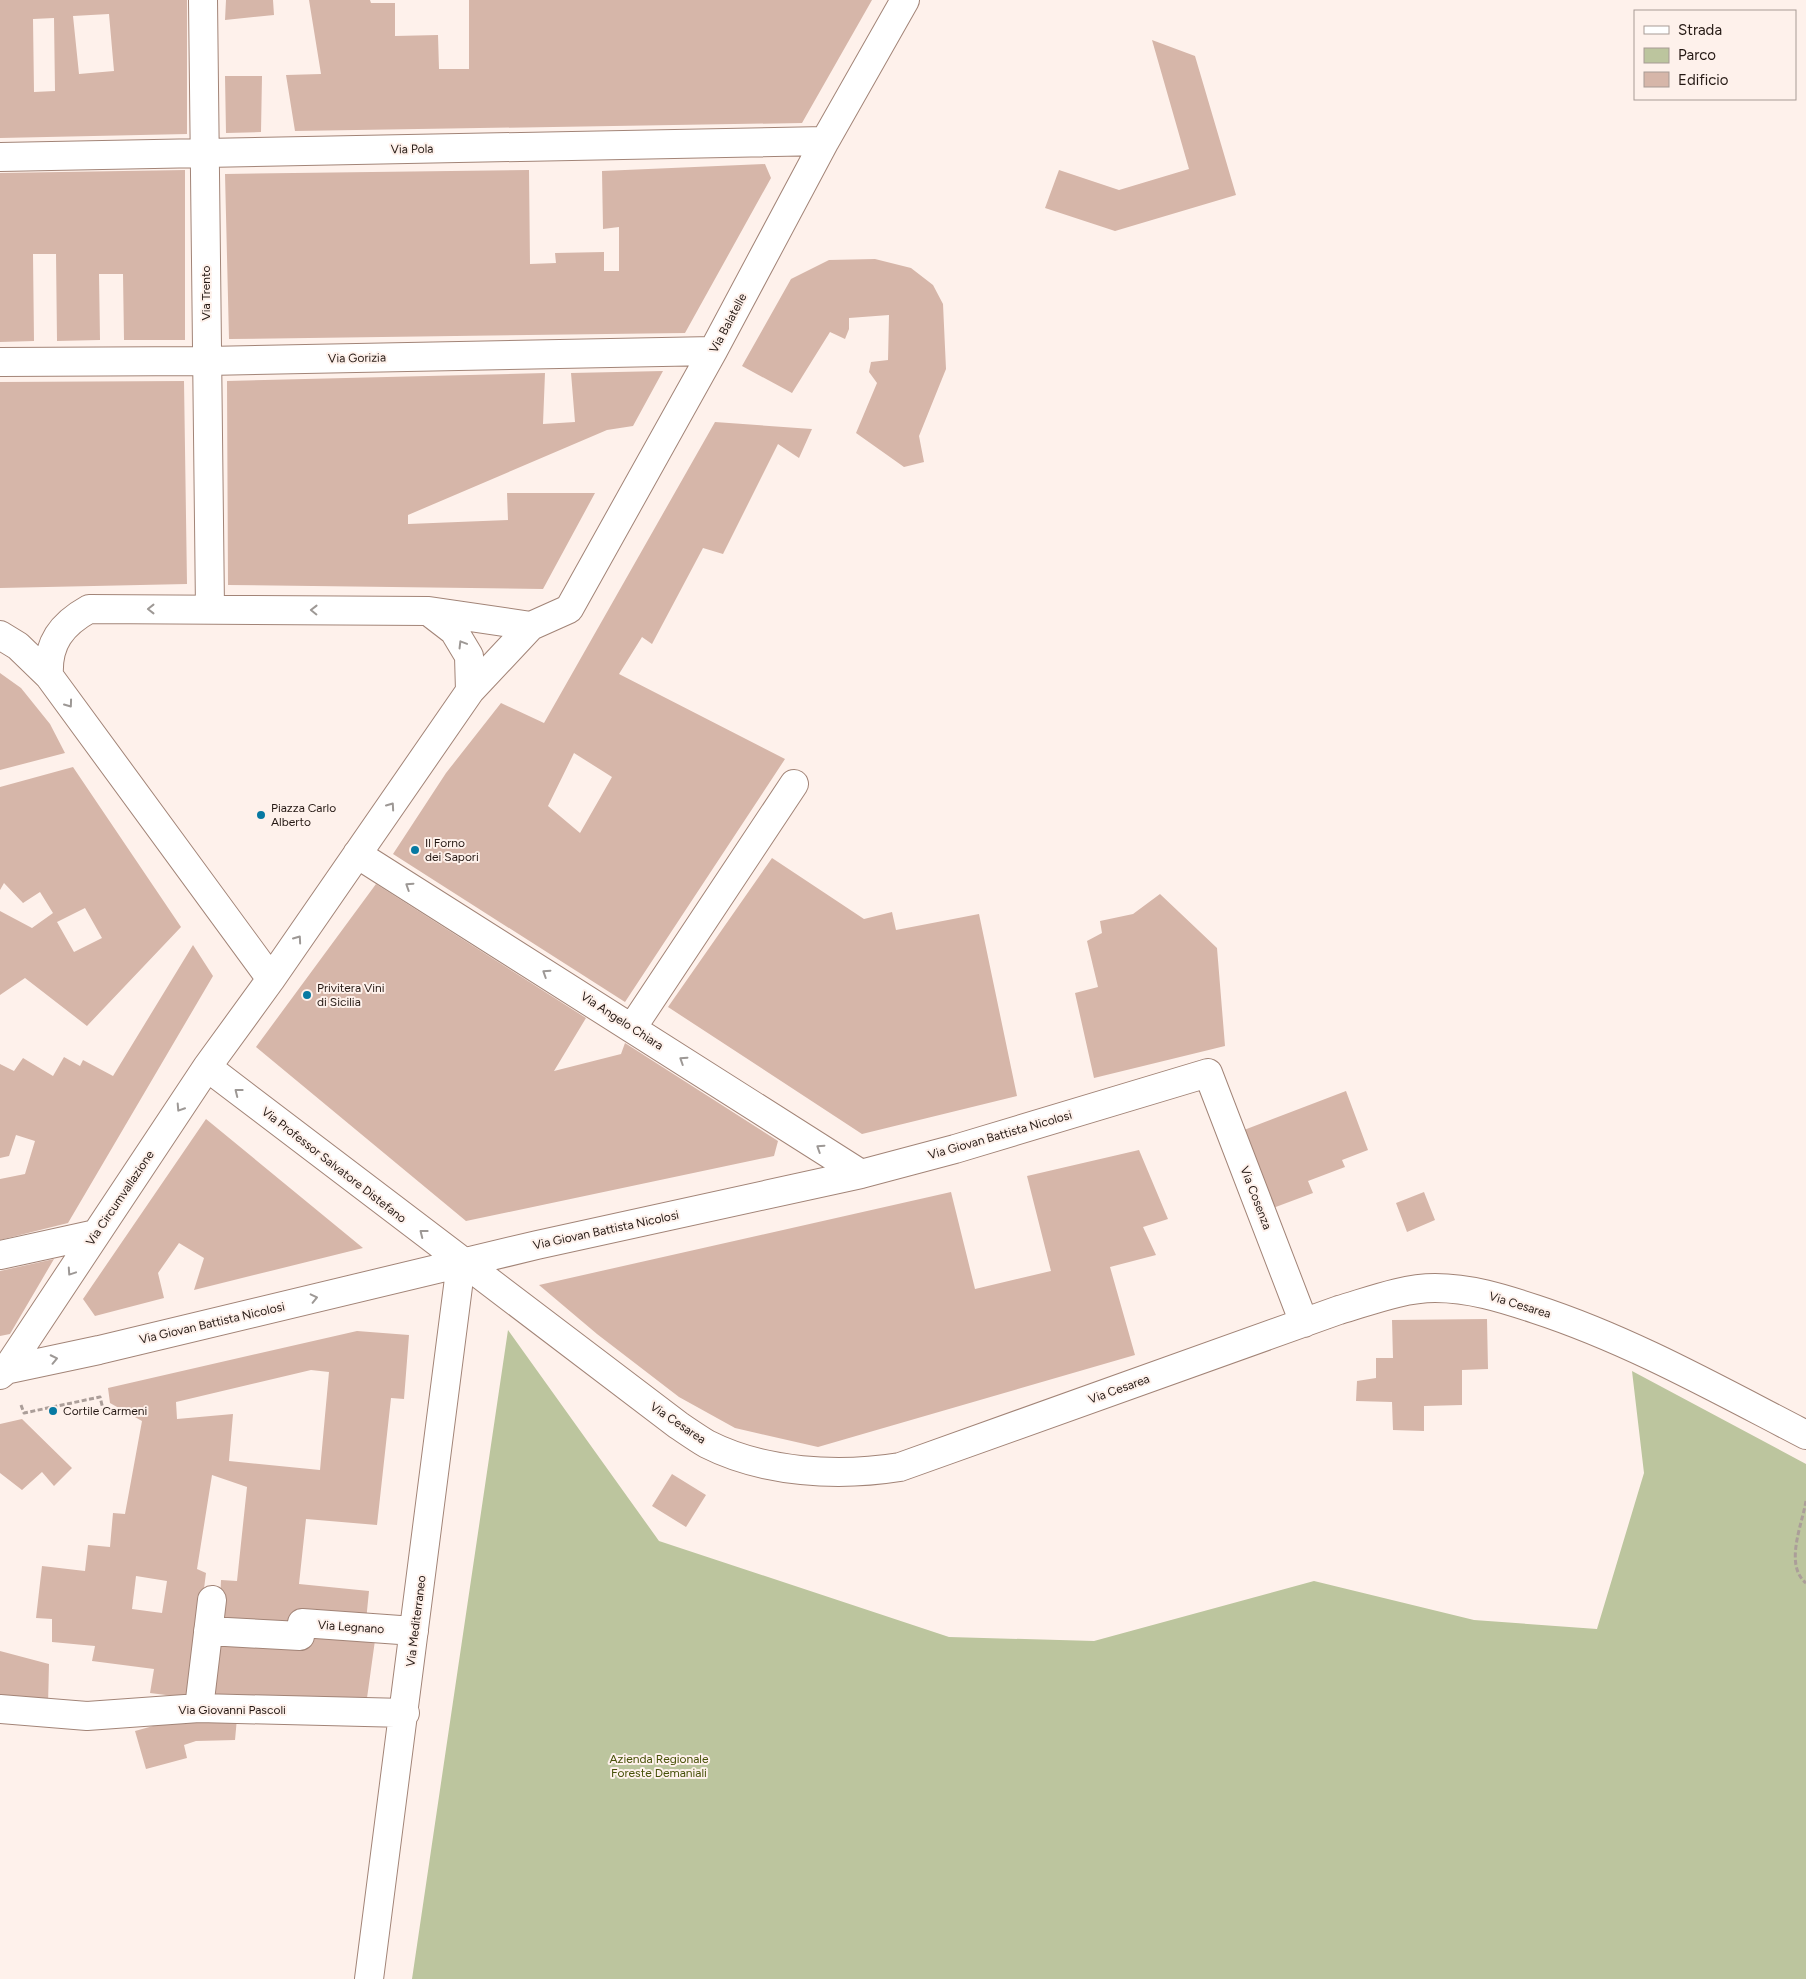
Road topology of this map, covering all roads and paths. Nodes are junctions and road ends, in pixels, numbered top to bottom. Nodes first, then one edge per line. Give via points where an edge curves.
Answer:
1 (203, 0) edge
2 (905, 0) edge
3 (825, 141) junction
4 (205, 154) junction
5 (0, 157) edge
6 (713, 351) junction
7 (207, 361) junction
8 (0, 362) edge
9 (210, 597) junction
10 (428, 611) junction
11 (532, 626) junction
12 (0, 635) edge
13 (49, 676) junction
14 (470, 691) junction
15 (794, 784) dead end
16 (357, 854) junction
17 (270, 980) junction
18 (632, 1028) junction
19 (207, 1067) junction
20 (1208, 1073) joint
21 (861, 1174) junction
22 (96, 1234) junction
23 (0, 1255) edge
24 (462, 1263) junction
25 (1304, 1323) junction
26 (2, 1372) edge
27 (1806, 1435) edge
28 (1806, 1502) edge
29 (1806, 1583) edge
30 (212, 1600) dead end
31 (208, 1631) junction
32 (414, 1631) junction
33 (198, 1708) junction
34 (0, 1710) edge
35 (405, 1713) junction
36 (369, 1979) edge

1 - 4 street, Via Trento
2 - 3 street, Via Balatelle
3 - 4 street, Via Pola
3 - 6 street, Via Balatelle
4 - 5 street, Via Pola
4 - 7 street, Via Trento
6 - 7 street, Via Gorizia
6 - 11 street, Via Balatelle via 569,609
7 - 8 street, Via Gorizia
7 - 9 street, Via Trento
10 -> 9 street
9 -> 13 street via 89,609 70,620 54,642 48,663
10 - 11 street
14 -> 10 street via 468,656 454,631
11 - 14 street, Via Circumvallazione
12 - 13 street via 18,646
13 -> 17 street
16 -> 14 street, Via Circumvallazione
15 - 18 street
17 -> 16 street, Via Circumvallazione
18 -> 16 street, Via Angelo Chiara
17 - 19 street, Via Circumvallazione
21 -> 18 street, Via Angelo Chiara
19 -> 22 street, Via Circumvallazione
24 -> 19 street, Via Professor Salvatore Distefano
20 - 21 street, Via Giovan Battista Nicolosi
20 - 25 street, Via Cosenza
21 - 24 street, Via Giovan Battista Nicolosi
22 - 23 street
22 -> 26 street, Via Circumvallazione
24 - 25 street, Via Cesarea via 708,1444 788,1468 834,1473 900,1467
26 -> 24 street, Via Giovan Battista Nicolosi
24 - 32 street, Via Mediterraneo
25 - 27 street, Via Cesarea via 1385,1296 1434,1288 1470,1290 1570,1321 1649,1353
28 - 29 path via 1796,1547 1796,1569
30 - 31 street
31 - 32 street, Via Legnano via 300,1636 302,1623
31 - 33 street
32 - 35 street, Via Mediterraneo
33 - 34 street, Via Giovanni Pascoli via 88,1716
33 - 35 street, Via Giovanni Pascoli
35 - 36 street, Via Mediterraneo

